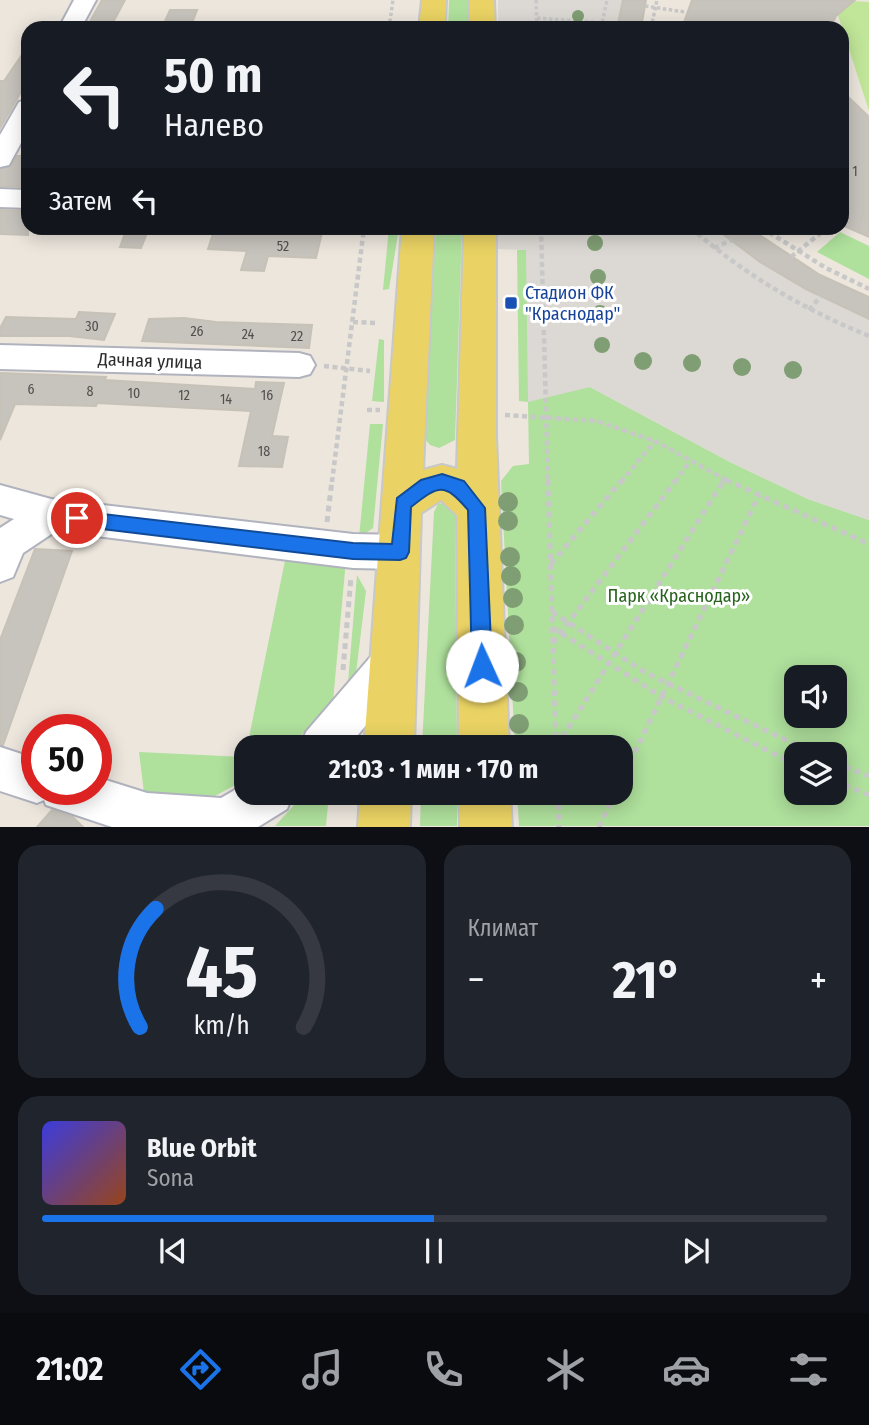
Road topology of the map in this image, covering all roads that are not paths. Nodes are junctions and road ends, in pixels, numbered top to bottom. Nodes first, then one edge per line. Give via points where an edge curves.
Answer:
1 (85, 0) edge
2 (434, 0) edge
3 (482, 0) edge
4 (74, 21) edge
5 (432, 21) edge
6 (482, 21) edge
7 (21, 120) edge
8 (0, 159) edge
9 (0, 198) edge
10 (21, 199) edge
11 (418, 235) edge
12 (479, 235) edge
13 (0, 357) edge
14 (299, 365) road end
15 (488, 425) junction
16 (404, 432) junction
17 (0, 500) edge
18 (403, 503) junction
19 (477, 508) junction
20 (51, 515) junction
21 (400, 552) junction
22 (0, 565) edge
23 (393, 661) junction
24 (331, 735) edge
25 (390, 735) edge
26 (484, 735) edge
27 (0, 769) edge
28 (21, 776) edge
29 (112, 804) edge
30 (253, 805) edge
31 (385, 805) edge
32 (485, 805) edge
33 (225, 824) edge
34 (384, 827) edge
35 (486, 827) edge

1 - 4 street
2 - 5 main road
3 - 6 main road
7 - 8 street
9 - 10 street
11 - 16 main road
12 - 15 main road
13 - 14 street, Дачная улица
15 - 16 main road via 456,455 443,457 426,454
15 - 19 main road
16 - 18 main road
17 - 20 street
18 - 19 main road via 427,485 442,481 458,486
18 - 21 main road
19 - 26 main road
20 - 21 street via 353,551
20 - 22 street via 9,542
21 - 23 main road
23 - 24 street
23 - 25 main road
27 - 28 street
29 - 33 street via 147,815
30 - 33 street
31 - 34 main road
32 - 35 main road

